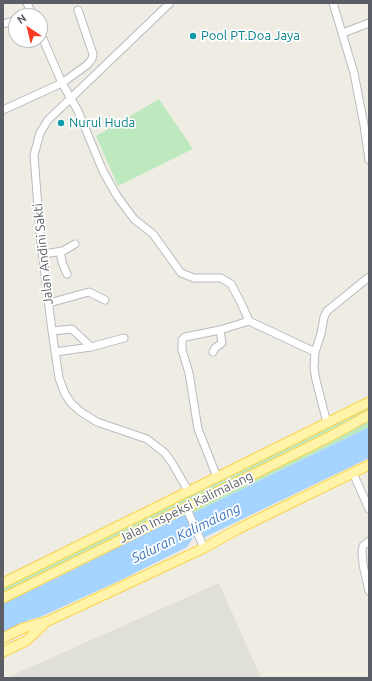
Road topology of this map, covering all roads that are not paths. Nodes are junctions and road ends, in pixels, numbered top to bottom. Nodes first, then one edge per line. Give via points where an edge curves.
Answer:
1 (170, 3) edge
2 (333, 3) edge
3 (78, 10) dead end
4 (369, 23) edge
5 (343, 33) junction
6 (47, 48) edge
7 (62, 83) junction
8 (71, 97) junction
9 (3, 110) edge
10 (369, 160) edge
11 (75, 244) dead end
12 (60, 251) junction
13 (43, 254) junction
14 (67, 274) dead end
15 (369, 277) edge
16 (105, 300) dead end
17 (49, 303) junction
18 (250, 321) junction
19 (220, 330) junction
20 (52, 331) junction
21 (124, 338) dead end
22 (91, 347) junction
23 (56, 352) junction
24 (214, 352) dead end
25 (315, 352) junction
26 (369, 402) edge
27 (369, 415) edge
28 (327, 423) junction
29 (369, 465) edge
30 (353, 473) junction
31 (217, 477) junction
32 (189, 492) junction
33 (369, 508) edge
34 (187, 509) junction
35 (369, 541) edge
36 (204, 548) junction
37 (3, 584) edge
38 (369, 591) edge
39 (3, 598) edge
40 (48, 621) junction
41 (3, 638) edge
42 (3, 652) edge

1 - 8 street, Jalan Andini Sakti
2 - 5 street
3 - 7 street via 92,59
4 - 5 street
5 - 10 street via 355,79
6 - 7 street
7 - 8 street
7 - 9 street
8 - 13 street, Jalan Andini Sakti via 43,127 34,155
8 - 18 street via 103,171 134,219 153,234 181,273 194,278 221,278 231,284
11 - 12 street
12 - 13 street
12 - 14 street
13 - 17 street, Jalan Andini Sakti
15 - 25 street via 327,312
16 - 17 street via 89,292
17 - 20 street, Jalan Andini Sakti
18 - 19 street
18 - 25 street
19 - 24 street via 222,343 214,348
19 - 31 street via 186,337 181,342 198,429
20 - 22 street via 72,329
20 - 23 street, Jalan Andini Sakti
21 - 22 street
22 - 23 street
23 - 32 street, Jalan Andini Sakti via 59,378 71,403 97,422 147,439 165,453
25 - 28 street via 316,380
26 - 28 main road, Jalan Inspeksi Kalimalang
27 - 34 main road, Jalan Inspeksi Kalimalang
28 - 31 main road, Jalan Inspeksi Kalimalang
29 - 30 main road
30 - 33 street
30 - 36 main road
31 - 32 main road, Jalan Inspeksi Kalimalang
32 - 37 main road, Jalan Inspeksi Kalimalang
34 - 36 street
34 - 39 main road, Jalan Inspeksi Kalimalang
35 - 38 street via 363,546 362,551
36 - 40 main road
40 - 41 main road via 23,628
40 - 42 main road via 26,641

